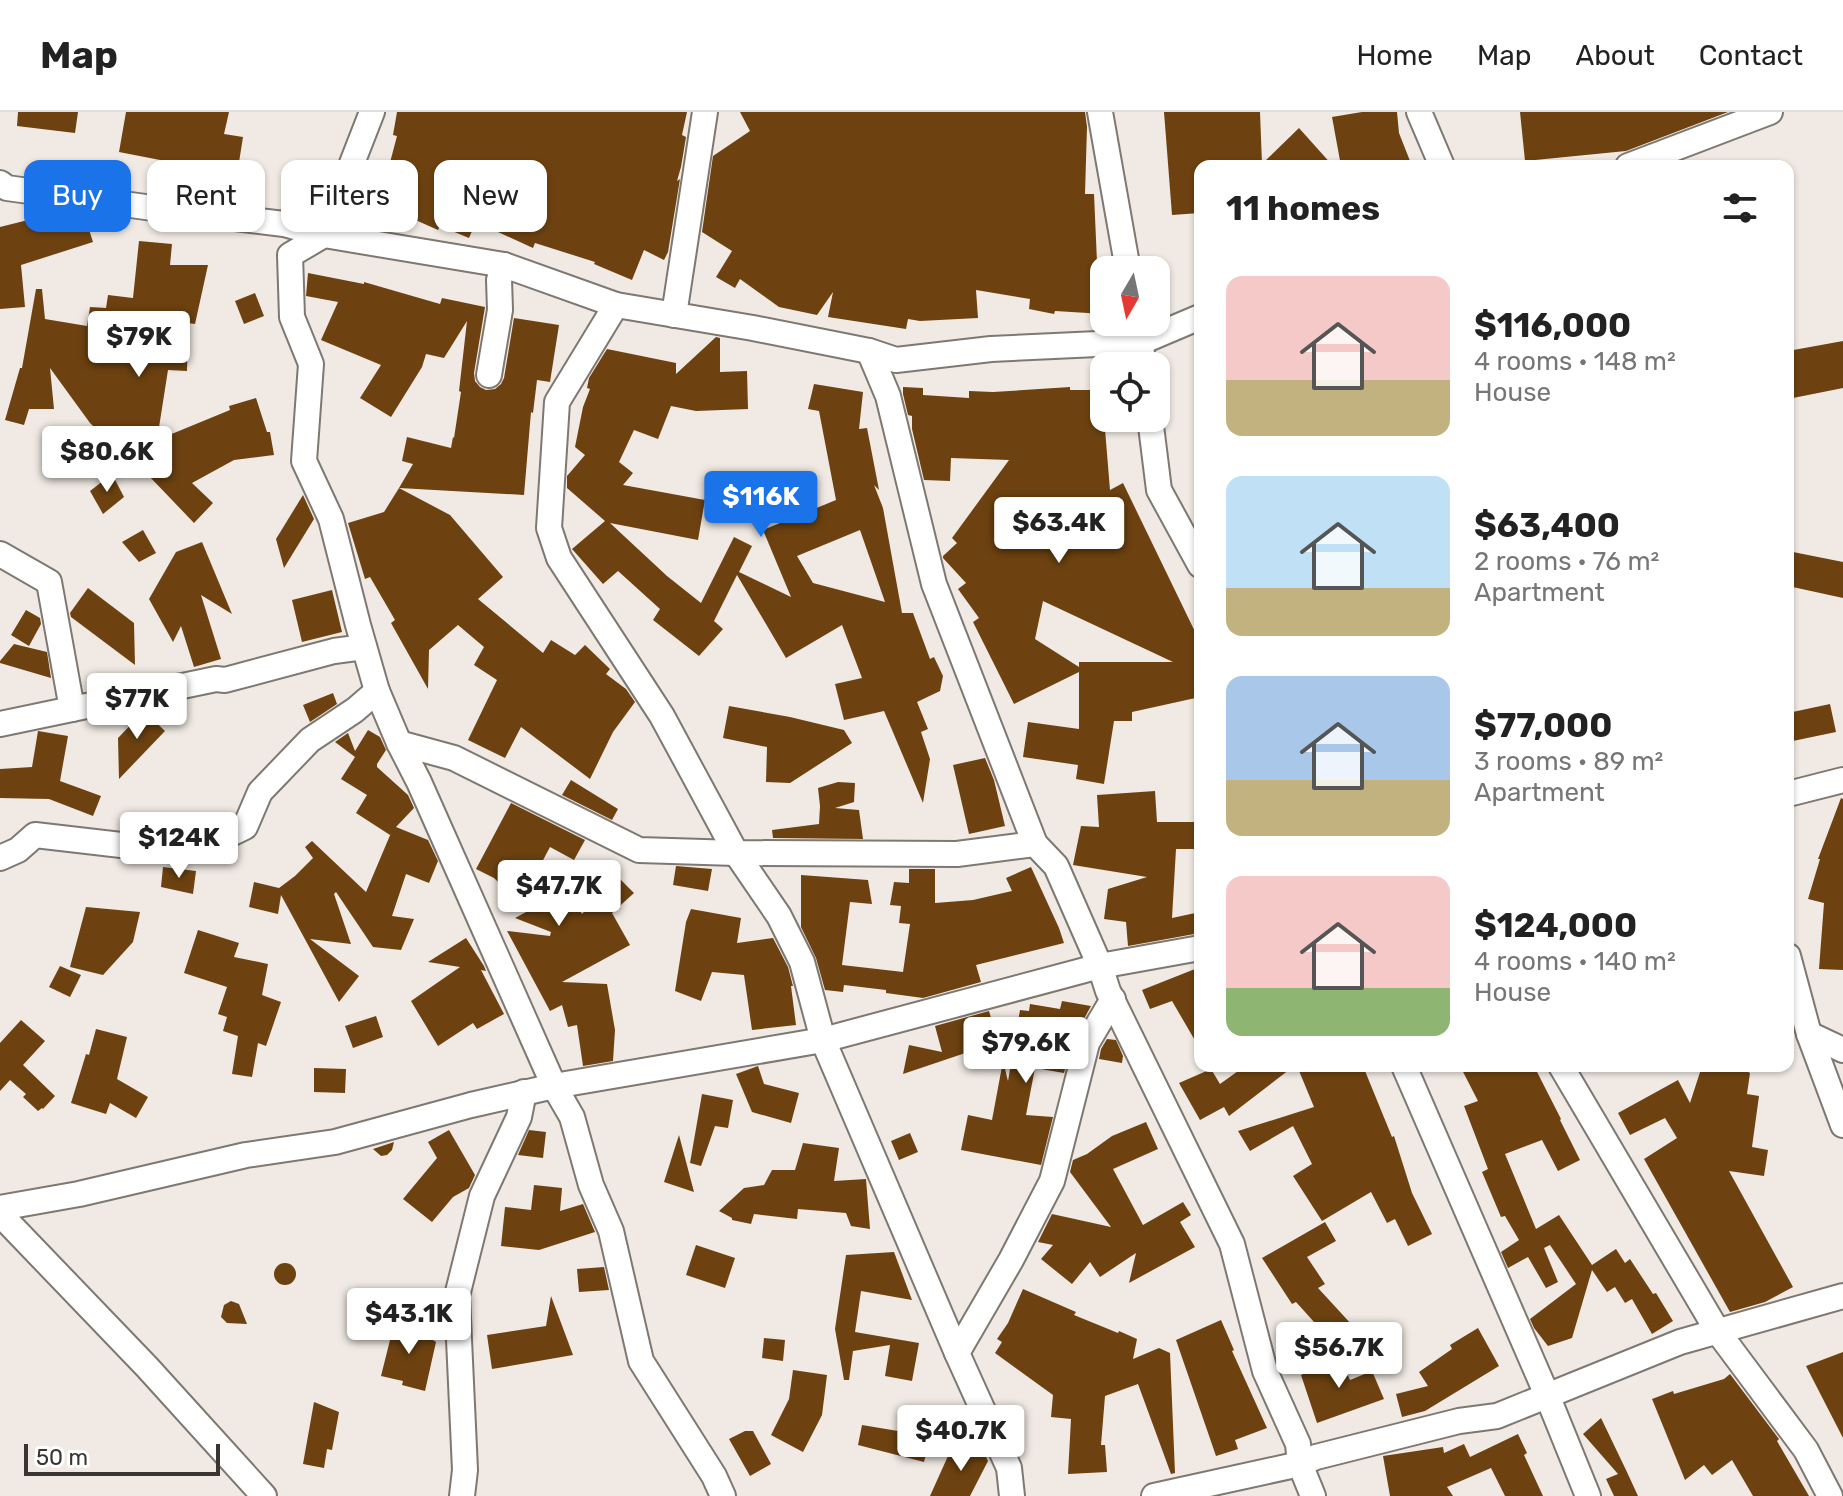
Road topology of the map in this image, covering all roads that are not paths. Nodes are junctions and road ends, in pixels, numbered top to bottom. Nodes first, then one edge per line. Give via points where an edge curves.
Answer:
1 (372, 112) edge
2 (705, 112) edge
3 (1100, 112) edge
4 (1419, 112) edge
5 (1756, 115) edge
6 (1439, 160) edge
7 (1643, 160) edge
8 (2, 187) edge
9 (324, 235) junction
10 (1126, 256) edge
11 (504, 265) junction
12 (616, 305) junction
13 (674, 315) junction
14 (1194, 320) edge
15 (1141, 343) edge
16 (869, 351) junction
17 (489, 375) dead end
18 (1152, 432) edge
19 (0, 554) edge
20 (1194, 554) edge
21 (364, 647) junction
22 (377, 691) junction
23 (72, 709) junction
24 (0, 724) edge
25 (399, 743) junction
26 (1843, 780) edge
27 (1794, 792) edge
28 (1035, 844) junction
29 (736, 853) junction
30 (0, 858) edge
31 (1194, 949) edge
32 (1100, 966) junction
33 (1794, 978) edge
34 (1113, 999) junction
35 (1809, 1034) junction
36 (823, 1040) junction
37 (1843, 1050) edge
38 (1407, 1072) edge
39 (1565, 1072) edge
40 (554, 1086) junction
41 (524, 1092) junction
42 (1843, 1125) edge
43 (0, 1208) edge
44 (0, 1214) edge
45 (1843, 1296) edge
46 (1718, 1332) junction
47 (957, 1353) junction
48 (1547, 1395) junction
49 (1300, 1464) junction
50 (264, 1496) edge
51 (462, 1496) edge
52 (723, 1496) edge
53 (1012, 1496) edge
54 (1154, 1496) edge
55 (1313, 1496) edge
56 (1588, 1496) edge
57 (1830, 1496) edge

1 - 9 street
2 - 13 street
3 - 10 street
4 - 6 street
5 - 7 street
8 - 9 street via 284,224
9 - 11 street
9 - 21 street via 290,255 292,317 311,364 304,461 331,519
11 - 12 street
11 - 17 street
12 - 13 street
12 - 29 street via 557,402 549,528 559,558 662,716
13 - 16 street
14 - 15 street
15 - 16 street via 991,349 896,360
16 - 28 street via 888,396 934,584
18 - 20 street via 1159,490
19 - 23 street via 49,582
21 - 22 street
21 - 23 street
22 - 25 street
22 - 30 street via 310,740 260,792 245,827 210,844 121,845 35,835
23 - 24 street
25 - 29 street via 454,758 639,850
25 - 40 street
26 - 27 street
28 - 29 street via 957,854
28 - 32 street via 1056,866
29 - 36 street via 779,916 802,962
31 - 32 street
32 - 34 street
32 - 36 street
33 - 35 street
34 - 47 street via 1087,1043 1052,1181
34 - 49 street via 1232,1244 1265,1371 1298,1444
35 - 37 street
35 - 42 street
36 - 40 street
36 - 47 street
38 - 48 street
39 - 46 street
40 - 41 street
40 - 52 street via 572,1117 591,1185 611,1231 641,1361
41 - 43 street via 335,1142 246,1155
41 - 51 street via 519,1117 482,1196 457,1296
44 - 50 street
45 - 46 street
46 - 48 street
46 - 57 street via 1806,1450
47 - 53 street via 1009,1468
48 - 49 street via 1497,1416
48 - 56 street
49 - 54 street
49 - 55 street

